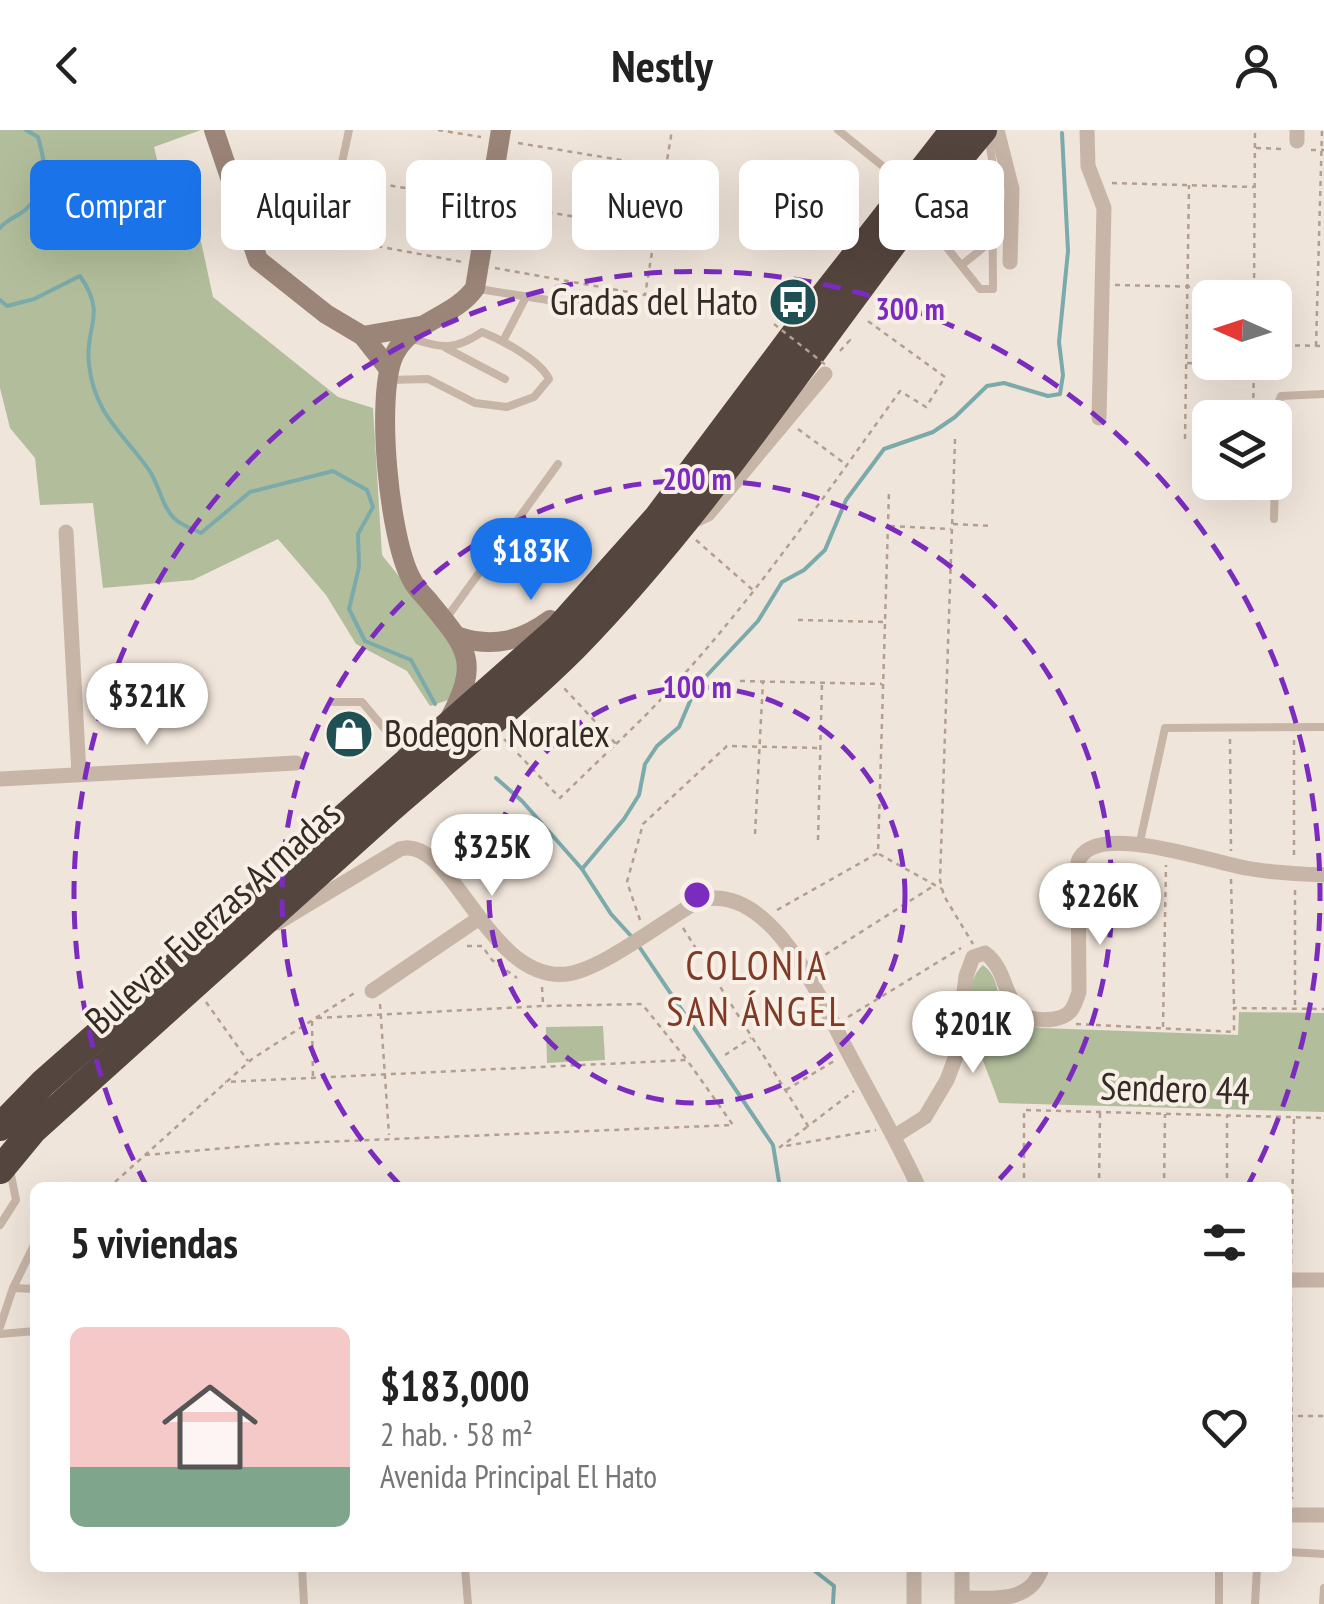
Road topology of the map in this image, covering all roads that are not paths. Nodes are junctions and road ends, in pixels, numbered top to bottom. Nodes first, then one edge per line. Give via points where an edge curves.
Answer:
1 (214, 130) edge
2 (349, 130) edge
3 (838, 130) edge
4 (954, 130) edge
5 (986, 130) edge
6 (997, 130) edge
7 (1087, 130) edge
8 (501, 135) edge
9 (224, 160) edge
10 (343, 160) edge
11 (931, 160) edge
12 (961, 160) edge
13 (990, 160) edge
14 (879, 163) edge
15 (879, 227) edge
16 (254, 250) edge
17 (889, 250) edge
18 (949, 250) edge
19 (979, 250) edge
20 (994, 250) edge
21 (1010, 262) dead end
22 (962, 264) junction
23 (475, 288) junction
24 (526, 296) junction
25 (580, 305) dead end
26 (414, 332) junction
27 (363, 336) junction
28 (503, 341) junction
29 (446, 348) junction
30 (826, 370) road end
31 (389, 374) junction
32 (505, 379) dead end
33 (1324, 394) edge
34 (1279, 400) edge
35 (1099, 418) dead end
36 (558, 464) dead end
37 (1275, 500) edge
38 (1274, 519) dead end
39 (679, 528) junction
40 (66, 532) dead end
41 (600, 582) junction
42 (445, 620) junction
43 (459, 637) junction
44 (333, 702) dead end
45 (1324, 727) edge
46 (442, 733) junction
47 (411, 760) junction
48 (296, 764) dead end
49 (79, 774) junction
50 (0, 778) edge
51 (380, 818) junction
52 (1139, 846) junction
53 (400, 849) junction
54 (1324, 875) edge
55 (478, 919) junction
56 (234, 948) junction
57 (376, 992) road end
58 (0, 1128) edge
59 (893, 1131) junction
60 (4, 1164) edge
61 (916, 1182) edge
62 (0, 1224) edge
63 (30, 1253) edge
64 (1292, 1280) edge
65 (1324, 1280) edge
66 (13, 1288) junction
67 (30, 1289) edge
68 (0, 1330) edge
69 (30, 1331) edge
70 (1324, 1515) edge
71 (1292, 1516) edge
72 (1292, 1552) edge
73 (1324, 1554) edge
74 (302, 1572) edge
75 (465, 1572) edge
76 (914, 1572) edge
77 (962, 1572) edge
78 (1040, 1572) edge
79 (1219, 1572) edge
80 (1257, 1572) edge
81 (1324, 1588) edge
82 (962, 1601) edge
83 (304, 1604) edge
84 (468, 1604) edge
85 (914, 1604) edge
86 (1219, 1604) edge
87 (1255, 1604) edge
88 (1323, 1604) edge

1 - 9 street
2 - 10 lane
3 - 14 lane
4 - 11 highway, Bulevar Fuerzas Armadas
5 - 12 highway, Bulevar Fuerzas Armadas
5 - 13 lane
6 - 21 street via 1012,189
7 - 35 street via 1088,166 1104,208
8 - 23 street
15 - 41 highway, Bulevar Fuerzas Armadas via 658,517
16 - 27 street via 266,269
17 - 39 highway, Bulevar Fuerzas Armadas
18 - 22 lane
19 - 22 lane
20 - 22 lane via 992,290 980,289
23 - 24 lane
23 - 26 street via 466,301
24 - 25 lane
24 - 28 lane
26 - 27 street
26 - 29 lane
26 - 31 street
27 - 31 street
28 - 29 lane via 482,332
28 - 31 lane via 549,378 534,397 507,407 475,403 428,379
29 - 32 lane
30 - 39 street via 708,514
31 - 42 street via 392,525 412,580
33 - 34 lane
36 - 42 lane
37 - 38 lane
39 - 51 highway, Bulevar Fuerzas Armadas via 548,671
40 - 49 street
41 - 43 street via 531,634 489,644
41 - 46 highway, Bulevar Fuerzas Armadas via 560,628
42 - 43 street
43 - 46 street via 468,679
44 - 47 lane via 362,702
45 - 52 lane via 1165,728
46 - 47 highway, Bulevar Fuerzas Armadas
47 - 58 highway, Bulevar Fuerzas Armadas
48 - 49 street
49 - 50 street
51 - 53 street
51 - 56 highway, Bulevar Fuerzas Armadas
52 - 54 street via 1242,868
52 - 59 street via 1102,843 1081,853 1078,992 1066,1017 1024,1016 992,958 975,948 947,1080 925,1117
53 - 55 street via 413,846 432,856
53 - 56 street
55 - 57 street
55 - 59 street via 520,962 571,973 700,900 728,898 762,918 803,968
56 - 60 highway, Bulevar Fuerzas Armadas
59 - 61 street
60 - 62 lane via 16,1200
63 - 66 lane
64 - 65 street
66 - 67 lane
66 - 68 lane
68 - 69 lane
70 - 71 street
72 - 73 lane
74 - 83 lane
75 - 84 lane
76 - 85 street
77 - 82 street
78 - 82 street via 1020,1596
79 - 86 lane
80 - 87 lane
81 - 88 lane

